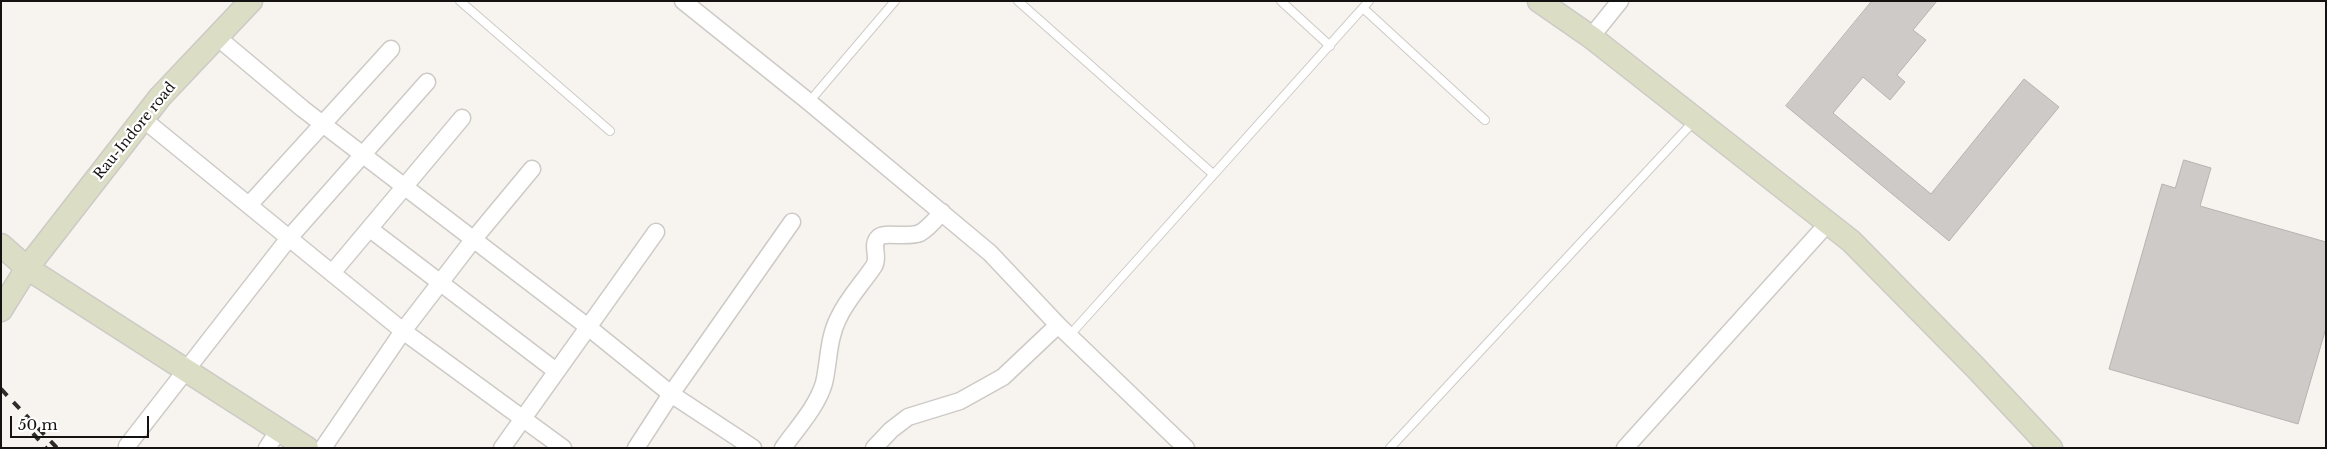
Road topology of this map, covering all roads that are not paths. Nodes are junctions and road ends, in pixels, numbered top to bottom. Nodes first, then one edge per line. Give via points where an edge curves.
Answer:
1 (251, 1) edge
2 (460, 1) edge
3 (683, 1) edge
4 (895, 1) edge
5 (1018, 1) edge
6 (1281, 1) edge
7 (1539, 1) edge
8 (1620, 1) edge
9 (1366, 4) edge
10 (217, 37) junction
11 (1591, 37) junction
12 (1330, 46) junction
13 (391, 49) dead end
14 (427, 82) dead end
15 (809, 102) junction
16 (144, 118) junction
17 (462, 118) dead end
18 (1697, 119) junction
19 (1485, 120) dead end
20 (323, 124) junction
21 (610, 131) dead end
22 (362, 154) junction
23 (532, 169) dead end
24 (1213, 174) junction
25 (405, 187) junction
26 (249, 205) junction
27 (942, 212) junction
28 (792, 222) dead end
29 (1828, 222) junction
30 (370, 229) junction
31 (656, 232) dead end
32 (289, 238) junction
33 (473, 240) junction
34 (1, 245) edge
35 (27, 268) junction
36 (332, 273) junction
37 (439, 284) junction
38 (1, 310) edge
39 (588, 327) junction
40 (1063, 330) junction
41 (403, 331) junction
42 (186, 370) junction
43 (556, 371) junction
44 (670, 394) junction
45 (522, 419) junction
46 (273, 439) edge
47 (1176, 444) edge
48 (127, 446) dead end
49 (307, 448) edge
50 (323, 448) edge
51 (502, 448) edge
52 (563, 448) edge
53 (636, 448) edge
54 (753, 448) edge
55 (783, 448) edge
56 (874, 448) edge
57 (1390, 448) edge
58 (1625, 448) edge
59 (2051, 448) edge

1 - 10 street, Rau-Indore road
2 - 21 lane
3 - 15 street
4 - 15 lane
5 - 24 lane
6 - 12 lane
7 - 11 street
8 - 11 street
9 - 12 lane
9 - 19 lane
10 - 16 street, Rau-Indore road
10 - 20 street
11 - 18 street
12 - 24 lane
13 - 20 street
14 - 22 street
15 - 27 street
16 - 26 street
16 - 35 street, Rau-Indore road
17 - 25 street
18 - 29 street
18 - 57 lane
20 - 22 street
20 - 26 street
22 - 25 street
22 - 32 street
23 - 33 street
24 - 40 lane
25 - 30 street
25 - 33 street
26 - 32 street
27 - 40 street via 990,253
27 - 55 street via 918,234 884,234 876,241 877,259 854,290 834,329 823,384
28 - 44 street
29 - 58 street
29 - 59 street via 1851,241
30 - 36 street
30 - 37 street
31 - 39 street
32 - 36 street
32 - 42 street
33 - 37 street
33 - 39 street
34 - 35 street
35 - 38 street, Rau-Indore road
35 - 42 street
36 - 41 street
37 - 41 street
37 - 43 street
39 - 43 street
39 - 44 street
40 - 47 street
40 - 56 street via 1003,377 960,401 908,417 890,430
41 - 45 street
41 - 50 street
42 - 46 street
42 - 48 street
43 - 45 street
44 - 53 street
44 - 54 street
45 - 51 street
45 - 52 street
46 - 49 street

